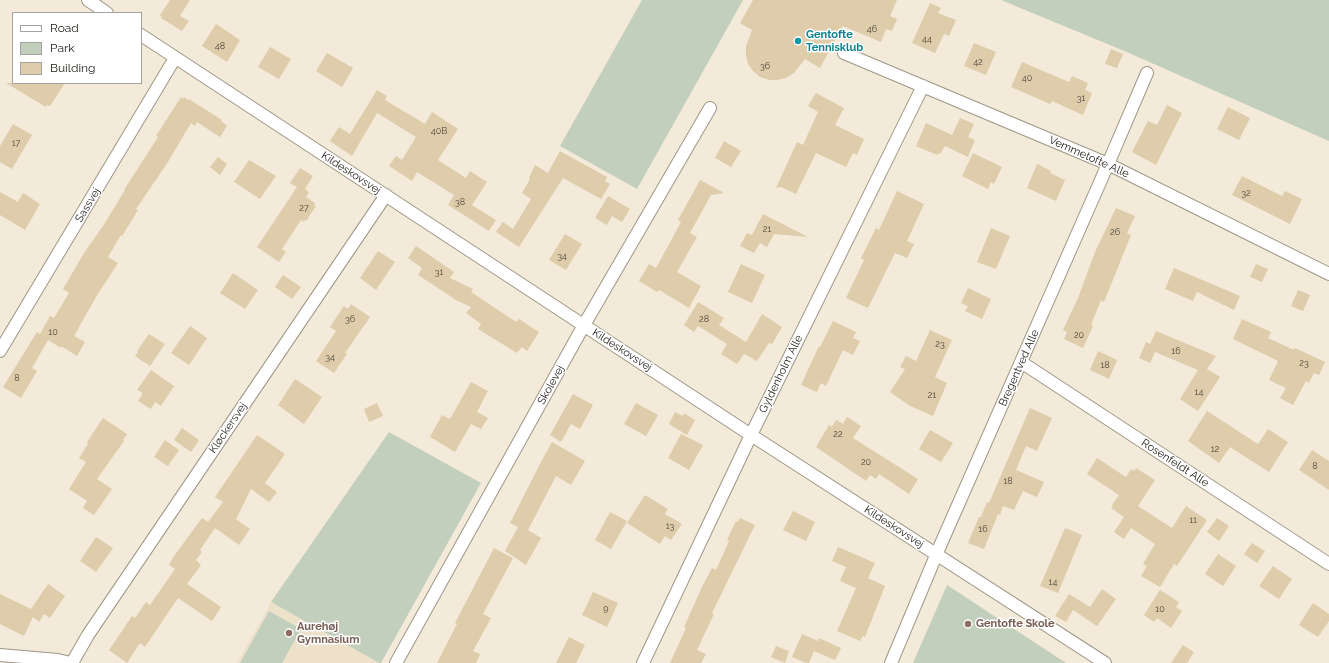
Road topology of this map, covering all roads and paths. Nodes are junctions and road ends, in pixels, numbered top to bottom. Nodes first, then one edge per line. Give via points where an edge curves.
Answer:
1 (88, 0) edge
2 (106, 12) edge
3 (142, 36) edge
4 (844, 53) dead end
5 (175, 58) junction
6 (1147, 73) dead end
7 (923, 86) junction
8 (710, 108) dead end
9 (1108, 164) junction
10 (386, 195) junction
11 (1329, 274) edge
12 (584, 325) junction
13 (0, 352) edge
14 (1022, 362) junction
15 (751, 435) junction
16 (936, 555) junction
17 (1329, 564) edge
18 (0, 655) edge
19 (71, 663) edge
20 (396, 663) edge
21 (643, 663) edge
22 (891, 663) edge
23 (1105, 663) edge

1 - 2 street
3 - 5 street, Kildeskovsvej
4 - 7 street, Vemmetofte Alle
5 - 10 street, Kildeskovsvej
5 - 13 street, Sassvej
6 - 9 street, Bregentved Alle
7 - 9 street, Vemmetofte Alle
7 - 15 street, Gyldenholm Alle
8 - 12 street, Skolevej
9 - 11 street, Vemmetofte Alle
9 - 14 street, Bregentved Alle
10 - 12 street, Kildeskovsvej
10 - 19 street, Kløckersvej
12 - 15 street, Kildeskovsvej
12 - 20 street, Skolevej
14 - 16 street, Bregentved Alle
14 - 17 street, Rosenfeldt Alle
15 - 16 street, Kildeskovsvej
15 - 21 street, Gyldenholm Alle
16 - 22 street, Bregentved Alle
16 - 23 street, Kildeskovsvej
18 - 19 street

